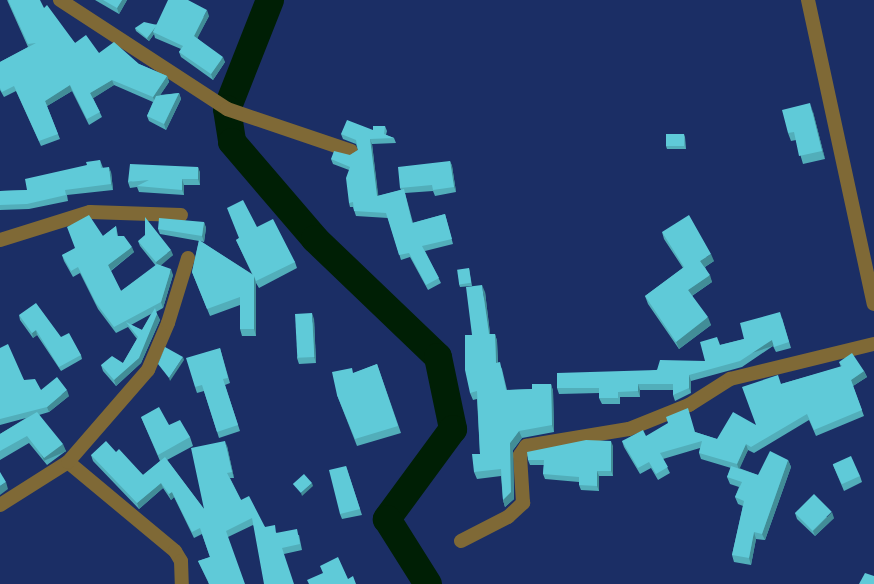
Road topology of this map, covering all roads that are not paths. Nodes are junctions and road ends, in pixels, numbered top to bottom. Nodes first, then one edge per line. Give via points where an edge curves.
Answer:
1 (60, 0) edge
2 (808, 0) edge
3 (351, 151) edge
4 (180, 215) dead end
5 (0, 240) edge
6 (188, 258) dead end
7 (874, 304) edge
8 (874, 344) edge
9 (68, 462) junction
10 (0, 505) edge
11 (461, 541) dead end
12 (182, 584) edge

1 - 3 street via 227,109
2 - 7 street
4 - 5 street via 90,212
6 - 9 street via 168,323 148,370
8 - 11 street via 730,379 689,405 629,429 526,446 520,455 523,503 508,517
9 - 10 street
9 - 12 street via 175,551 181,561

